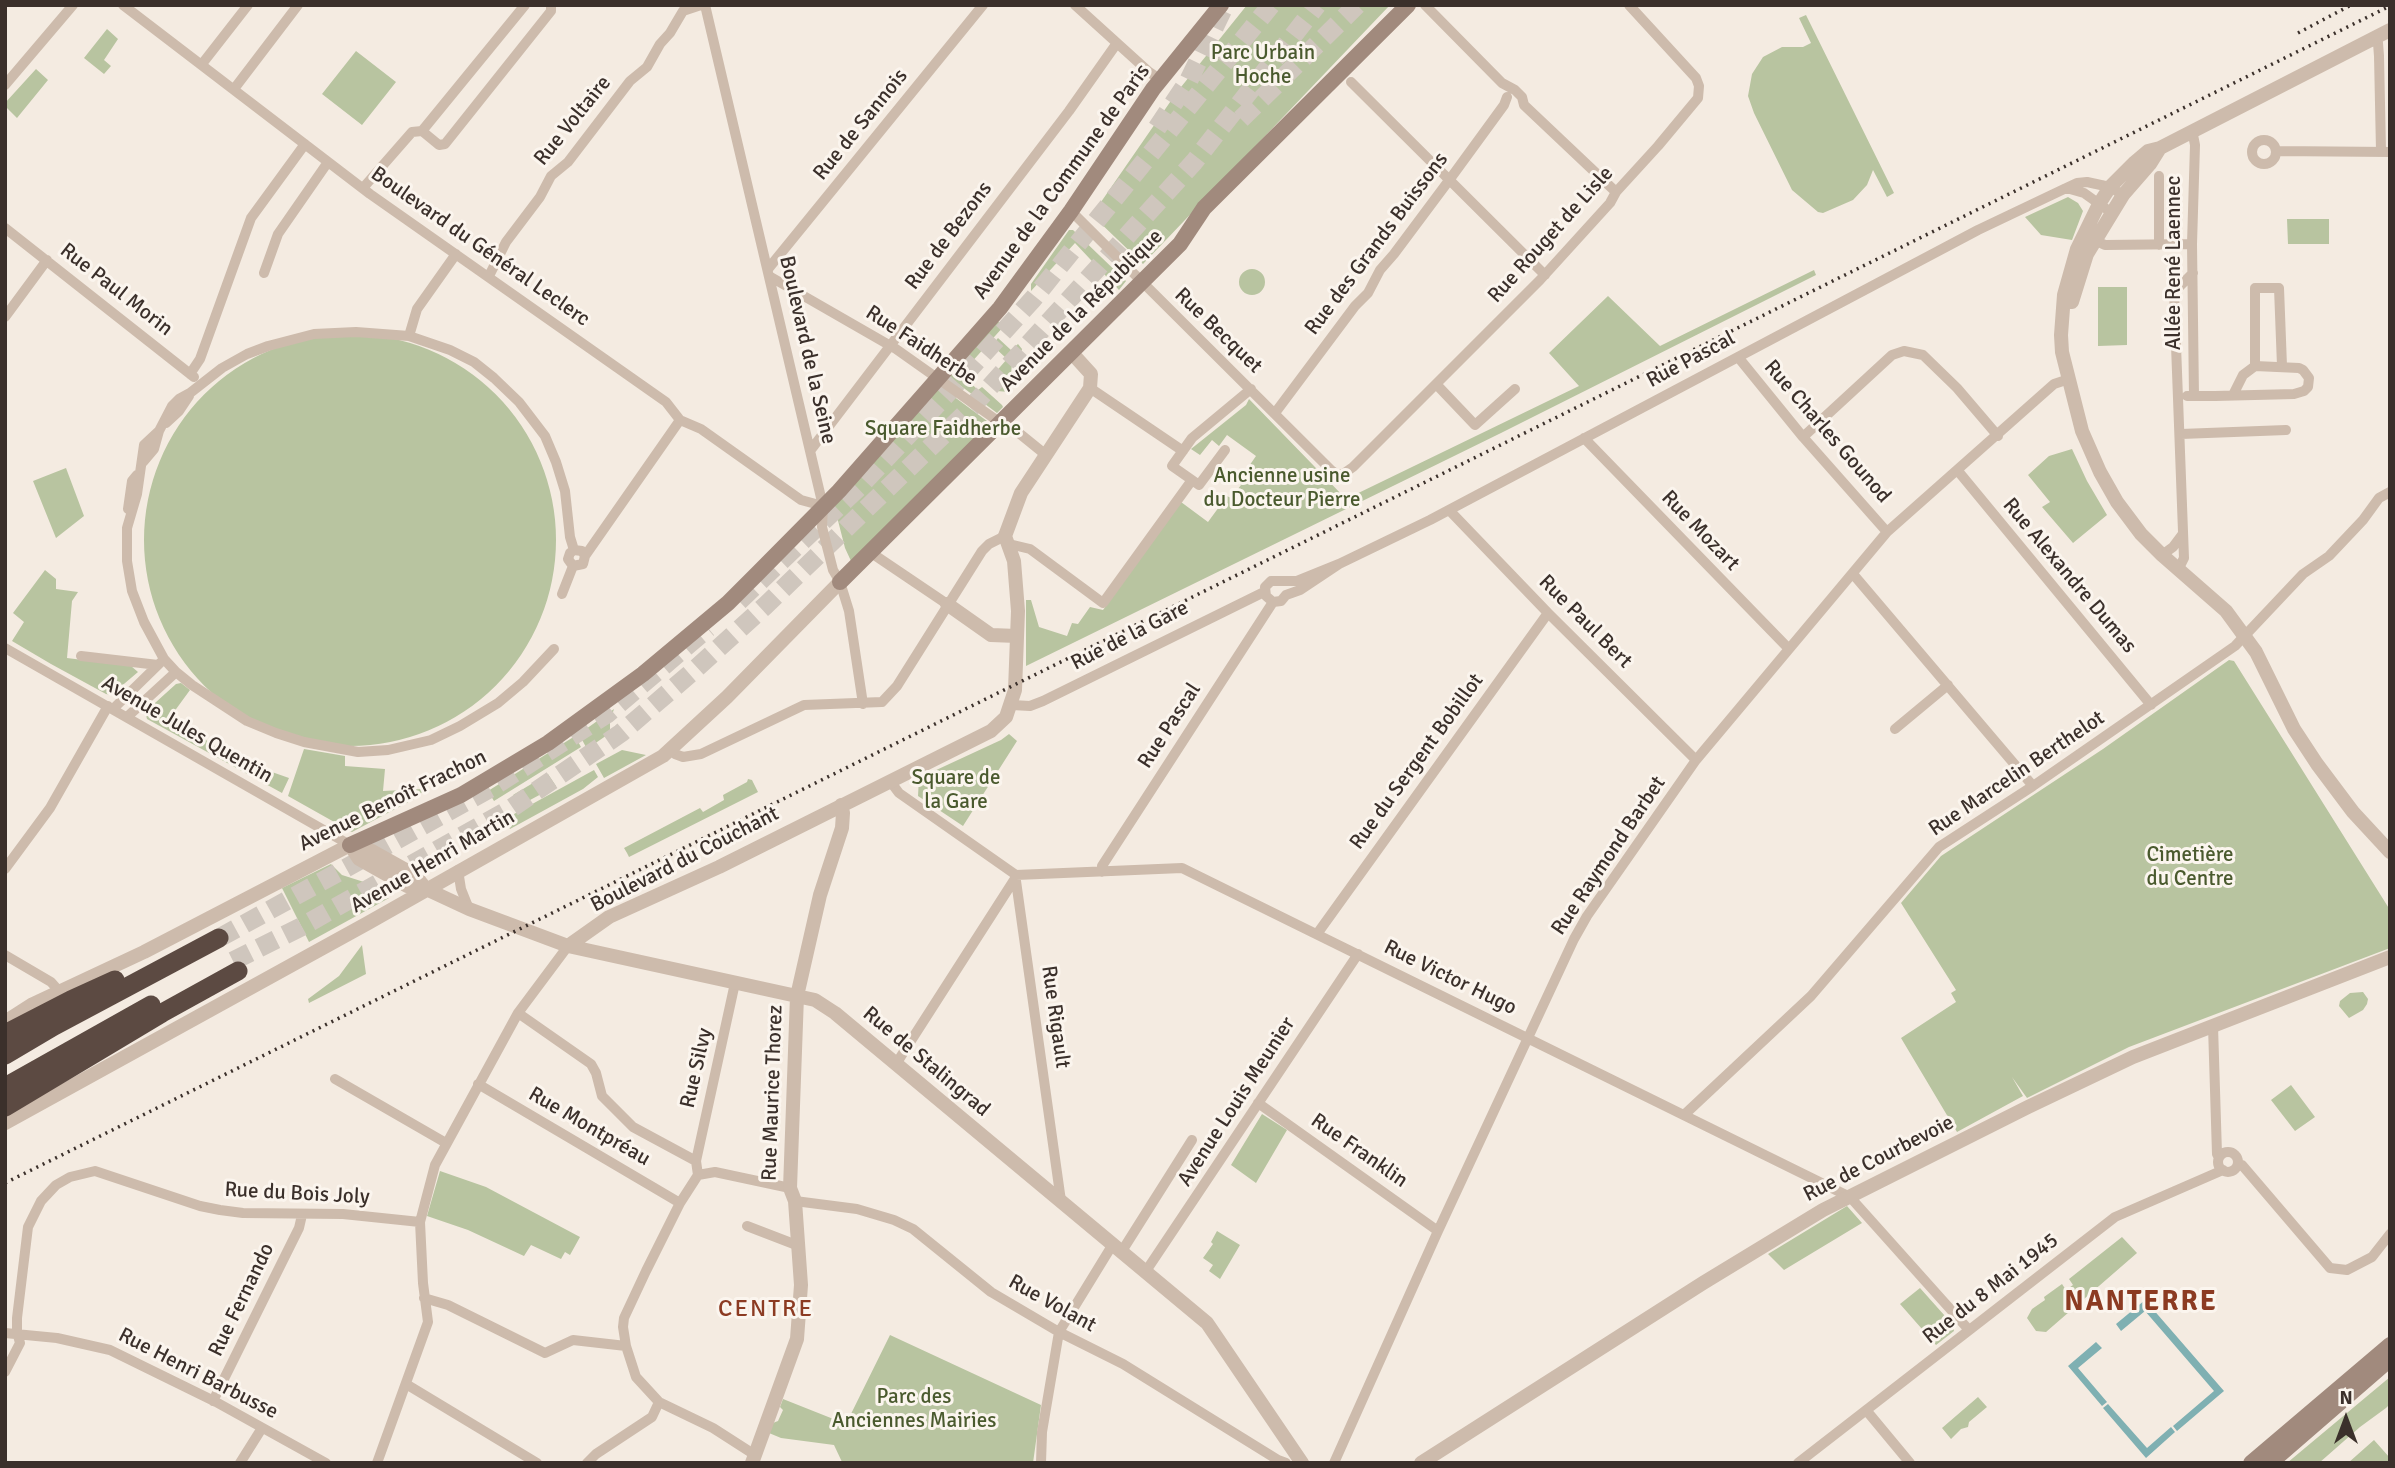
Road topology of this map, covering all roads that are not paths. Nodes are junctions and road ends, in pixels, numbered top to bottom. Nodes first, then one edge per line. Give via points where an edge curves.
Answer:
1 (73, 5) edge
2 (123, 5) edge
3 (248, 5) edge
4 (298, 5) edge
5 (524, 5) edge
6 (551, 5) edge
7 (703, 5) edge
8 (983, 5) edge
9 (1075, 5) edge
10 (1221, 5) edge
11 (1408, 5) edge
12 (1425, 5) edge
13 (1629, 5) edge
14 (2390, 30) edge
15 (2376, 42) edge
16 (1117, 43) junction
17 (202, 64) junction
18 (1161, 80) junction
19 (1351, 82) dead end
20 (1502, 83) junction
21 (5, 85) edge
22 (234, 89) junction
23 (1507, 97) junction
24 (1524, 105) junction
25 (2192, 130) junction
26 (422, 131) junction
27 (305, 144) junction
28 (2276, 151) dead end
29 (2386, 152) edge
30 (328, 162) junction
31 (2159, 176) dead end
32 (1450, 179) junction
33 (363, 188) junction
34 (2062, 190) junction
35 (2116, 191) junction
36 (1616, 192) junction
37 (2099, 204) junction
38 (1071, 211) junction
39 (2112, 213) junction
40 (5, 228) edge
41 (2090, 238) junction
42 (2192, 244) junction
43 (2159, 245) junction
44 (456, 254) junction
45 (47, 260) junction
46 (769, 272) junction
47 (264, 273) dead end
48 (2193, 273) junction
49 (1545, 275) junction
50 (488, 276) junction
51 (1142, 282) junction
52 (5, 317) edge
53 (409, 335) junction
54 (891, 346) junction
55 (1070, 352) junction
56 (1738, 357) junction
57 (200, 359) junction
58 (2255, 366) junction
59 (2281, 366) junction
60 (215, 373) junction
61 (2068, 373) junction
62 (190, 374) junction
63 (937, 378) junction
64 (201, 384) junction
65 (1436, 384) junction
66 (1090, 388) junction
67 (1514, 389) dead end
68 (1251, 390) junction
69 (2233, 395) junction
70 (2178, 396) junction
71 (2194, 396) junction
72 (1275, 413) junction
73 (680, 420) junction
74 (1002, 422) junction
75 (2286, 430) dead end
76 (2180, 434) junction
77 (1998, 436) junction
78 (1803, 437) junction
79 (1584, 438) junction
80 (1225, 450) dead end
81 (810, 451) junction
82 (1183, 451) junction
83 (1046, 455) junction
84 (1958, 471) junction
85 (1340, 475) joint
86 (1192, 480) junction
87 (2390, 492) edge
88 (823, 506) junction
89 (1449, 510) junction
90 (1887, 532) junction
91 (2182, 535) junction
92 (1007, 540) junction
93 (574, 550) junction
94 (870, 552) junction
95 (2162, 555) junction
96 (585, 556) junction
97 (1339, 564) junction
98 (573, 566) junction
99 (2178, 570) junction
100 (1853, 573) junction
101 (840, 582) junction
102 (1283, 582) junction
103 (1264, 592) junction
104 (562, 594) dead end
105 (1286, 595) junction
106 (1273, 602) junction
107 (947, 604) junction
108 (1548, 613) junction
109 (2244, 635) junction
110 (1017, 636) junction
111 (5, 648) edge
112 (554, 649) dead end
113 (1789, 649) junction
114 (81, 656) dead end
115 (161, 662) junction
116 (176, 672) junction
117 (1948, 685) junction
118 (863, 704) junction
119 (1012, 705) junction
120 (2151, 705) junction
121 (110, 707) junction
122 (127, 717) junction
123 (1895, 729) dead end
124 (671, 748) junction
125 (1696, 760) junction
126 (890, 781) junction
127 (2033, 786) junction
128 (841, 805) junction
129 (350, 845) junction
130 (2390, 852) edge
131 (5, 869) edge
132 (458, 870) junction
133 (1102, 872) junction
134 (1016, 878) junction
135 (426, 889) junction
136 (1256, 891) dead end
137 (1272, 898) dead end
138 (1249, 901) junction
139 (1265, 908) junction
140 (469, 909) junction
141 (1317, 934) junction
142 (219, 938) tunnel mouth
143 (568, 946) junction
144 (1358, 954) junction
145 (5, 955) edge
146 (2390, 957) edge
147 (163, 968) junction
148 (736, 983) junction
149 (59, 991) junction
150 (797, 996) junction
151 (518, 1013) junction
152 (5, 1022) edge
153 (2213, 1026) junction
154 (5, 1034) edge
155 (1529, 1039) junction
156 (5, 1055) edge
157 (896, 1064) junction
158 (335, 1079) dead end
159 (478, 1084) junction
160 (5, 1087) edge
161 (1258, 1103) junction
162 (5, 1107) edge
163 (1684, 1115) junction
164 (5, 1123) edge
165 (2217, 1129) junction
166 (1192, 1140) dead end
167 (446, 1143) junction
168 (2230, 1152) junction
169 (1055, 1158) junction
170 (2219, 1158) junction
171 (695, 1161) junction
172 (2238, 1164) junction
173 (2223, 1170) junction
174 (698, 1175) junction
175 (1041, 1184) junction
176 (792, 1195) junction
177 (1850, 1197) junction
178 (1060, 1201) junction
179 (680, 1203) junction
180 (302, 1215) junction
181 (420, 1222) junction
182 (747, 1226) dead end
183 (1438, 1231) junction
184 (2390, 1234) edge
185 (799, 1246) junction
186 (1117, 1247) junction
187 (1146, 1271) junction
188 (424, 1298) junction
189 (1969, 1330) junction
190 (1059, 1332) junction
191 (14, 1336) edge
192 (2390, 1345) edge
193 (626, 1346) junction
194 (2390, 1359) edge
195 (5, 1372) edge
196 (406, 1384) junction
197 (214, 1401) junction
198 (659, 1402) junction
199 (1866, 1410) junction
200 (262, 1427) junction
201 (753, 1459) edge
202 (240, 1463) edge
203 (326, 1463) edge
204 (377, 1463) edge
205 (537, 1463) edge
206 (587, 1463) edge
207 (1041, 1463) edge
208 (1286, 1463) edge
209 (1301, 1463) edge
210 (1334, 1463) edge
211 (1421, 1463) edge
212 (1798, 1463) edge
213 (1910, 1463) edge
214 (2251, 1463) edge
215 (2270, 1463) edge

1 - 21 street
2 - 17 street, Boulevard du Général Leclerc
3 - 17 street
4 - 22 street
5 - 26 street
6 - 26 street via 551,11 445,144 439,145
7 - 46 street, Boulevard de la Seine
7 - 50 street, Rue Voltaire via 683,11 647,67 630,81 568,162 551,176
8 - 46 street, Rue de Sannois
9 - 16 street
10 - 18 main road, Avenue de la Commune de Paris
11 - 51 main road, Avenue de la République via 1205,208 1180,244
12 - 20 street
13 - 36 street, Rue Rouget de Lisle via 1699,86 1698,98
14 - 15 street
15 - 25 street
15 - 29 street
16 - 18 street
16 - 54 street, Rue de Bezons
17 - 22 street, Boulevard du Général Leclerc
18 - 38 main road, Avenue de la Commune de Paris
19 - 32 street
20 - 23 street
20 - 24 street via 1522,97
22 - 27 street, Boulevard du Général Leclerc
23 - 24 street
23 - 32 street, Rue des Grands Buissons
24 - 36 street
25 - 35 street via 2148,151
25 - 42 street, Allée René Laennec
26 - 33 street via 412,132
27 - 30 street, Boulevard du Général Leclerc
27 - 57 street via 251,218
28 - 29 street
30 - 33 street, Boulevard du Général Leclerc
30 - 47 street via 278,234
31 - 43 street
32 - 49 street
32 - 72 street, Rue des Grands Buissons
33 - 44 street, Boulevard du Général Leclerc
34 - 35 street, Rue Pascal via 2087,182
34 - 37 street via 2084,193
34 - 56 street, Rue Pascal
35 - 37 street
35 - 39 street
36 - 49 street, Rue Rouget de Lisle
37 - 39 street
37 - 41 street
38 - 51 street, Rue Becquet
38 - 63 main road, Avenue de la Commune de Paris via 1013,291
39 - 41 street
40 - 45 street, Rue Paul Morin
41 - 43 street via 2105,245
41 - 61 street via 2070,273 2063,307 2062,352
42 - 43 street
42 - 48 street, Allée René Laennec
44 - 50 street, Boulevard du Général Leclerc
44 - 53 street via 417,309
45 - 52 street
45 - 62 street, Rue Paul Morin
46 - 54 street, Rue Faidherbe
46 - 81 street, Boulevard de la Seine
48 - 70 street via 2174,292
48 - 71 street, Allée René Laennec
49 - 65 street, Rue Rouget de Lisle
50 - 73 street, Boulevard du Général Leclerc via 666,402
51 - 55 main road, Avenue de la République
51 - 68 street, Rue Becquet
53 - 60 street via 331,332 302,336 247,354
53 - 93 street via 474,362 526,410 556,462
54 - 63 street, Rue Faidherbe
54 - 81 street, Rue de Bezons
55 - 66 street via 1091,374
55 - 74 main road, Avenue de la République
56 - 78 street, Rue Charles Gounod
56 - 79 street, Rue Pascal
57 - 60 street
57 - 62 street
58 - 59 street
58 - 59 street via 2255,288 2279,288
58 - 69 street via 2243,375
59 - 69 street via 2303,370 2309,382 2304,391
60 - 64 street
61 - 77 street, Rue Raymond Barbet
61 - 95 street via 2082,431 2108,488 2127,518
62 - 64 street, Rue Paul Morin
63 - 74 street, Rue Faidherbe
63 - 88 main road, Avenue de la Commune de Paris
64 - 115 street via 172,406 130,492 127,547 132,591
65 - 67 street via 1475,425
65 - 85 street, Rue Rouget de Lisle
66 - 82 street
66 - 83 street
68 - 72 street, Rue Becquet
68 - 82 street via 1192,438
69 - 71 street
70 - 71 street
70 - 76 street
72 - 85 street, Rue Becquet
73 - 88 street, Boulevard du Général Leclerc via 701,429 801,500
73 - 96 street
74 - 83 street, Rue Faidherbe
74 - 94 main road, Avenue de la République
75 - 76 street
76 - 91 street
77 - 78 street via 1923,355 1904,351 1892,355
77 - 84 street, Rue Raymond Barbet
78 - 90 street, Rue Charles Gounod
79 - 89 street, Rue Pascal
79 - 113 street, Rue Mozart
80 - 86 street via 1199,485
81 - 88 street, Boulevard de la Seine
82 - 86 street via 1172,466
83 - 92 street via 1021,493
84 - 90 street, Rue Raymond Barbet
84 - 120 street, Rue Alexandre Dumas
86 - 92 street via 1103,603 1030,549
87 - 109 street, Rue Marcelin Berthelot
88 - 101 street, Boulevard de la Seine via 822,527
88 - 129 main road, Avenue Benoît Frachon via 728,603 587,716 469,791
89 - 97 street, Rue Pascal
89 - 108 street, Rue Paul Bert
90 - 100 street, Rue Raymond Barbet
91 - 95 street
91 - 99 street via 2184,558
92 - 107 street via 989,544 982,551
92 - 110 street via 1017,588
93 - 96 street
93 - 98 street via 568,559
94 - 101 main road, Avenue de la République
94 - 107 street
95 - 99 street
96 - 98 street via 583,564
97 - 102 street, Rue Pascal
97 - 105 street, Rue Pascal
98 - 104 street
99 - 109 street via 2226,611
100 - 113 street, Rue Raymond Barbet
100 - 117 street
101 - 118 street, Boulevard de la Seine
101 - 124 street, Avenue Henri Martin
102 - 103 street, Rue Pascal via 1270,580
102 - 105 street
103 - 106 street
103 - 119 street, Rue de la Gare via 1043,701
105 - 106 street, Rue Pascal
106 - 133 street, Rue Pascal
107 - 110 street via 991,635
107 - 118 street via 897,686 882,702
108 - 125 street, Rue Paul Bert
108 - 141 street, Rue du Sergent Bobillot
109 - 120 street, Rue Marcelin Berthelot
109 - 130 street via 2294,729 2353,812
110 - 119 street
111 - 121 street, Avenue Jules Quentin
112 - 116 street via 523,682 484,711 431,740 358,752 317,745 247,721
113 - 125 street, Rue Raymond Barbet
114 - 115 street
115 - 116 street
115 - 121 street
116 - 122 street
117 - 123 street
117 - 127 street
118 - 124 street via 795,708 688,757 678,756
119 - 126 street, Boulevard du Couchant via 991,731
120 - 127 street, Rue Marcelin Berthelot
121 - 122 street, Avenue Jules Quentin
121 - 131 street via 50,808
122 - 129 street, Avenue Jules Quentin
124 - 132 street, Avenue Henri Martin
125 - 155 street, Rue Raymond Barbet via 1579,930
126 - 128 street, Boulevard du Couchant
126 - 134 street
127 - 163 street, Rue Marcelin Berthelot via 1939,847 1811,996
128 - 143 street, Boulevard du Couchant via 609,917
128 - 150 street, Rue Maurice Thorez via 842,828 820,895
129 - 135 street, Rue de Stalingrad via 359,859 407,886
129 - 149 street, Avenue Benoît Frachon
132 - 135 street, Avenue Henri Martin
132 - 140 street
133 - 134 street, Rue Victor Hugo
133 - 138 street, Rue Victor Hugo via 1182,868
134 - 157 street
134 - 169 street, Rue Rigault
135 - 140 street, Rue de Stalingrad
135 - 164 street, Avenue Henri Martin
136 - 138 street
137 - 139 street
138 - 139 street, Rue Victor Hugo
139 - 141 street, Rue Victor Hugo
140 - 143 street, Rue de Stalingrad
141 - 144 street, Rue Victor Hugo
142 - 147 highway
143 - 148 street, Rue de Stalingrad
143 - 151 street, Boulevard du Couchant
144 - 155 street, Rue Victor Hugo
144 - 161 street, Avenue Louis Meunier
145 - 149 street via 46,978
146 - 153 street, Rue de Courbevoie
147 - 154 highway via 142,968
147 - 156 highway
148 - 150 street, Rue de Stalingrad
148 - 171 street, Rue Silvy
149 - 152 street, Avenue Benoît Frachon
150 - 157 street, Rue de Stalingrad via 815,1000 835,1013
150 - 176 street, Rue Maurice Thorez
151 - 159 street, Boulevard du Couchant
151 - 171 street via 586,1059 594,1068 600,1094 633,1127
153 - 165 street
153 - 177 street, Rue de Courbevoie via 2065,1089
155 - 163 street, Rue Victor Hugo
155 - 183 street, Rue Raymond Barbet
157 - 175 street, Rue de Stalingrad
158 - 167 street
159 - 167 street, Boulevard du Couchant
159 - 179 street, Rue Montpréau
160 - 162 highway via 93,1036 236,966
161 - 183 street, Rue Franklin
161 - 187 street, Avenue Louis Meunier
163 - 177 street, Rue Victor Hugo
165 - 168 street
165 - 170 street
166 - 186 street
167 - 181 street, Boulevard du Couchant via 435,1165
168 - 170 street
168 - 172 street
169 - 175 street
169 - 178 street, Rue Rigault
170 - 173 street
171 - 174 street
172 - 173 street via 2234,1170
172 - 184 street via 2330,1268 2347,1270 2372,1257
173 - 189 street, Rue du 8 Mai 1945 via 2115,1217
174 - 176 street, Rue Volant via 715,1172
174 - 179 street
175 - 178 street, Rue de Stalingrad
176 - 185 street, Rue Maurice Thorez
176 - 190 street, Rue Volant via 857,1209 914,1229 979,1284
177 - 189 street
177 - 211 street, Rue de Courbevoie via 1703,1283
178 - 186 street, Rue de Stalingrad
179 - 193 street via 624,1318
180 - 181 street, Rue du Bois Joly
180 - 191 street, Rue du Bois Joly via 200,1206 95,1171 70,1177 41,1201 29,1227
180 - 197 street, Rue Fernando
181 - 188 street, Boulevard du Couchant
182 - 185 street
183 - 210 street, Rue Raymond Barbet
185 - 201 street, Rue Maurice Thorez via 796,1344
186 - 187 street, Rue de Stalingrad
186 - 190 street
187 - 209 street, Rue de Stalingrad via 1207,1322
188 - 193 street via 448,1305 545,1353 573,1340
188 - 196 street, Boulevard du Couchant via 428,1322
189 - 199 street, Rue du 8 Mai 1945
190 - 207 street
190 - 208 street, Rue Volant via 1123,1364
191 - 195 street
191 - 197 street, Rue Henri Barbusse via 110,1350
192 - 214 main road
193 - 198 street via 636,1377
194 - 215 main road
196 - 204 street, Boulevard du Couchant
196 - 205 street
197 - 200 street, Rue Henri Barbusse
198 - 201 street via 713,1428
198 - 206 street via 652,1417
199 - 212 street, Rue du 8 Mai 1945
199 - 213 street
200 - 202 street
200 - 203 street, Rue Henri Barbusse

